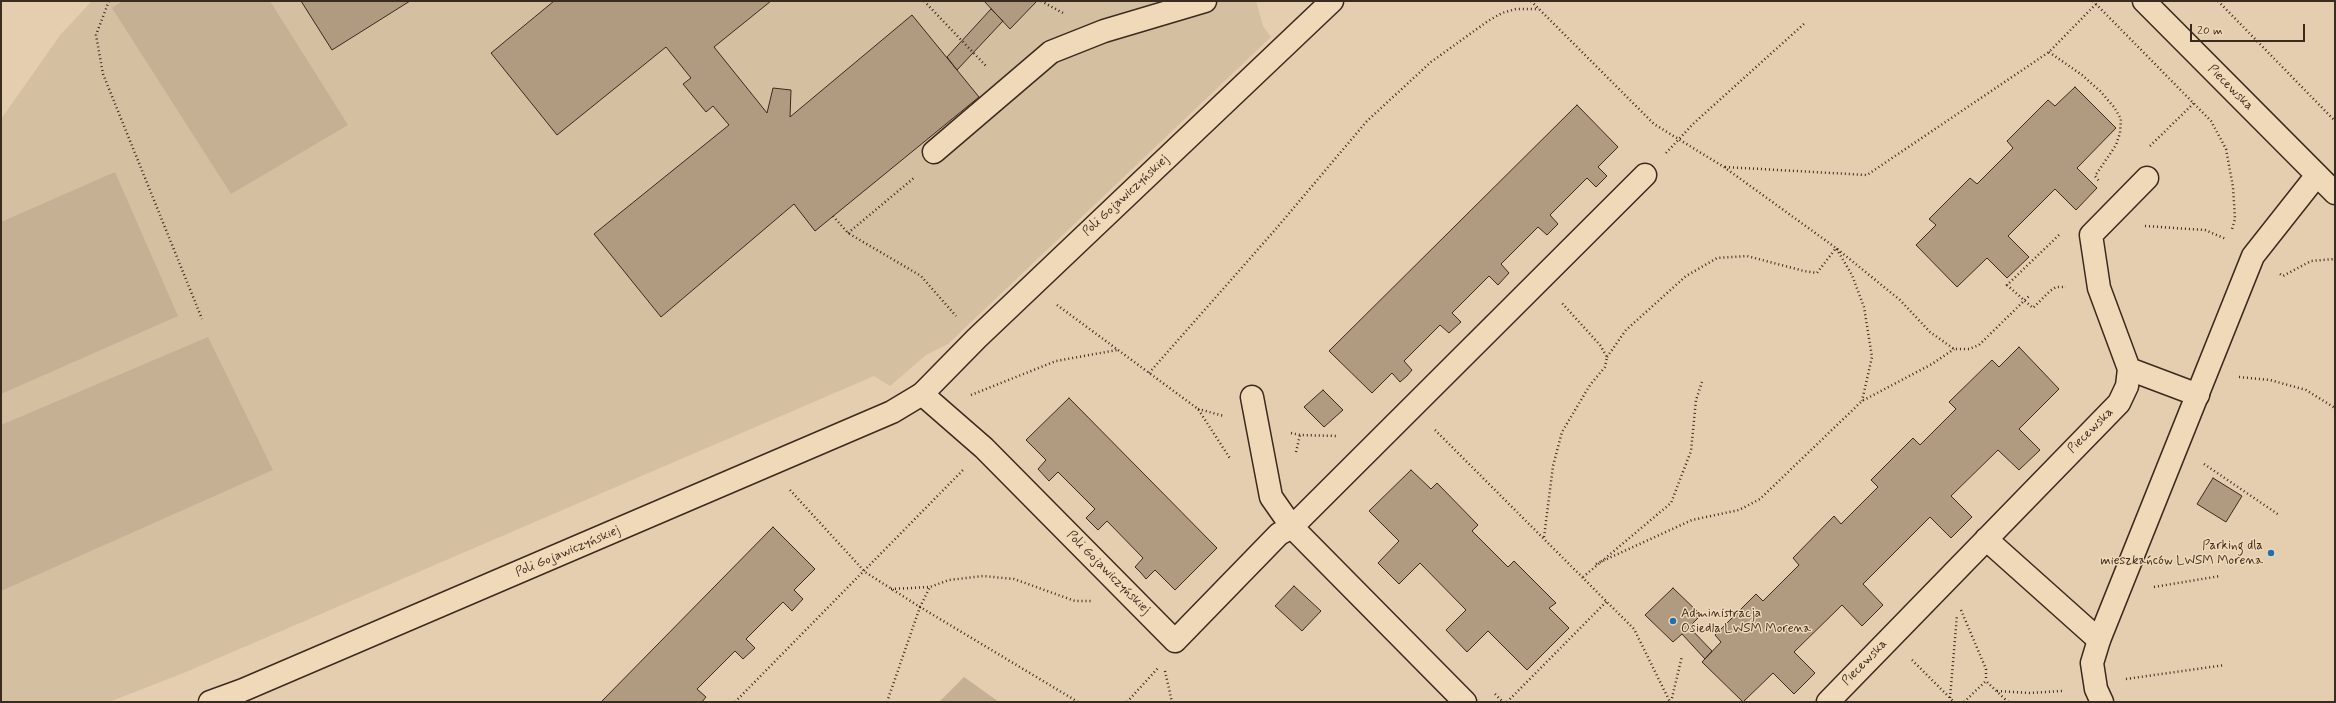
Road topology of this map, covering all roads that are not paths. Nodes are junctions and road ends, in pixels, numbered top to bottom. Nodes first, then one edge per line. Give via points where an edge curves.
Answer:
1 (1205, 1) edge
2 (1332, 1) edge
3 (2144, 1) edge
4 (934, 152) dead end
5 (2317, 175) junction
6 (1645, 176) road end
7 (2147, 178) dead end
8 (2335, 193) edge
9 (2129, 369) junction
10 (922, 394) junction
11 (2198, 395) junction
12 (1252, 397) dead end
13 (1292, 527) junction
14 (1986, 539) junction
15 (2099, 640) junction
16 (210, 702) edge
17 (1465, 702) edge
18 (1828, 702) edge
19 (2102, 702) edge

1 - 4 street via 1104,31 1051,52
2 - 10 street, Poli Gojawiczyńskiej via 1031,286
3 - 5 street, Piecewska
5 - 8 street, Piecewska
5 - 11 street via 2253,256
6 - 13 street
7 - 9 street via 2090,235 2099,288
9 - 11 street
9 - 14 street, Piecewska via 2128,386 2119,403
10 - 13 street, Poli Gojawiczyńskiej via 984,448 1175,641 1279,534
10 - 16 street, Poli Gojawiczyńskiej via 892,412 776,463
11 - 15 street
12 - 13 street via 1271,497
13 - 17 street
14 - 15 street
14 - 18 street, Piecewska
15 - 19 street via 2092,663 2096,689

